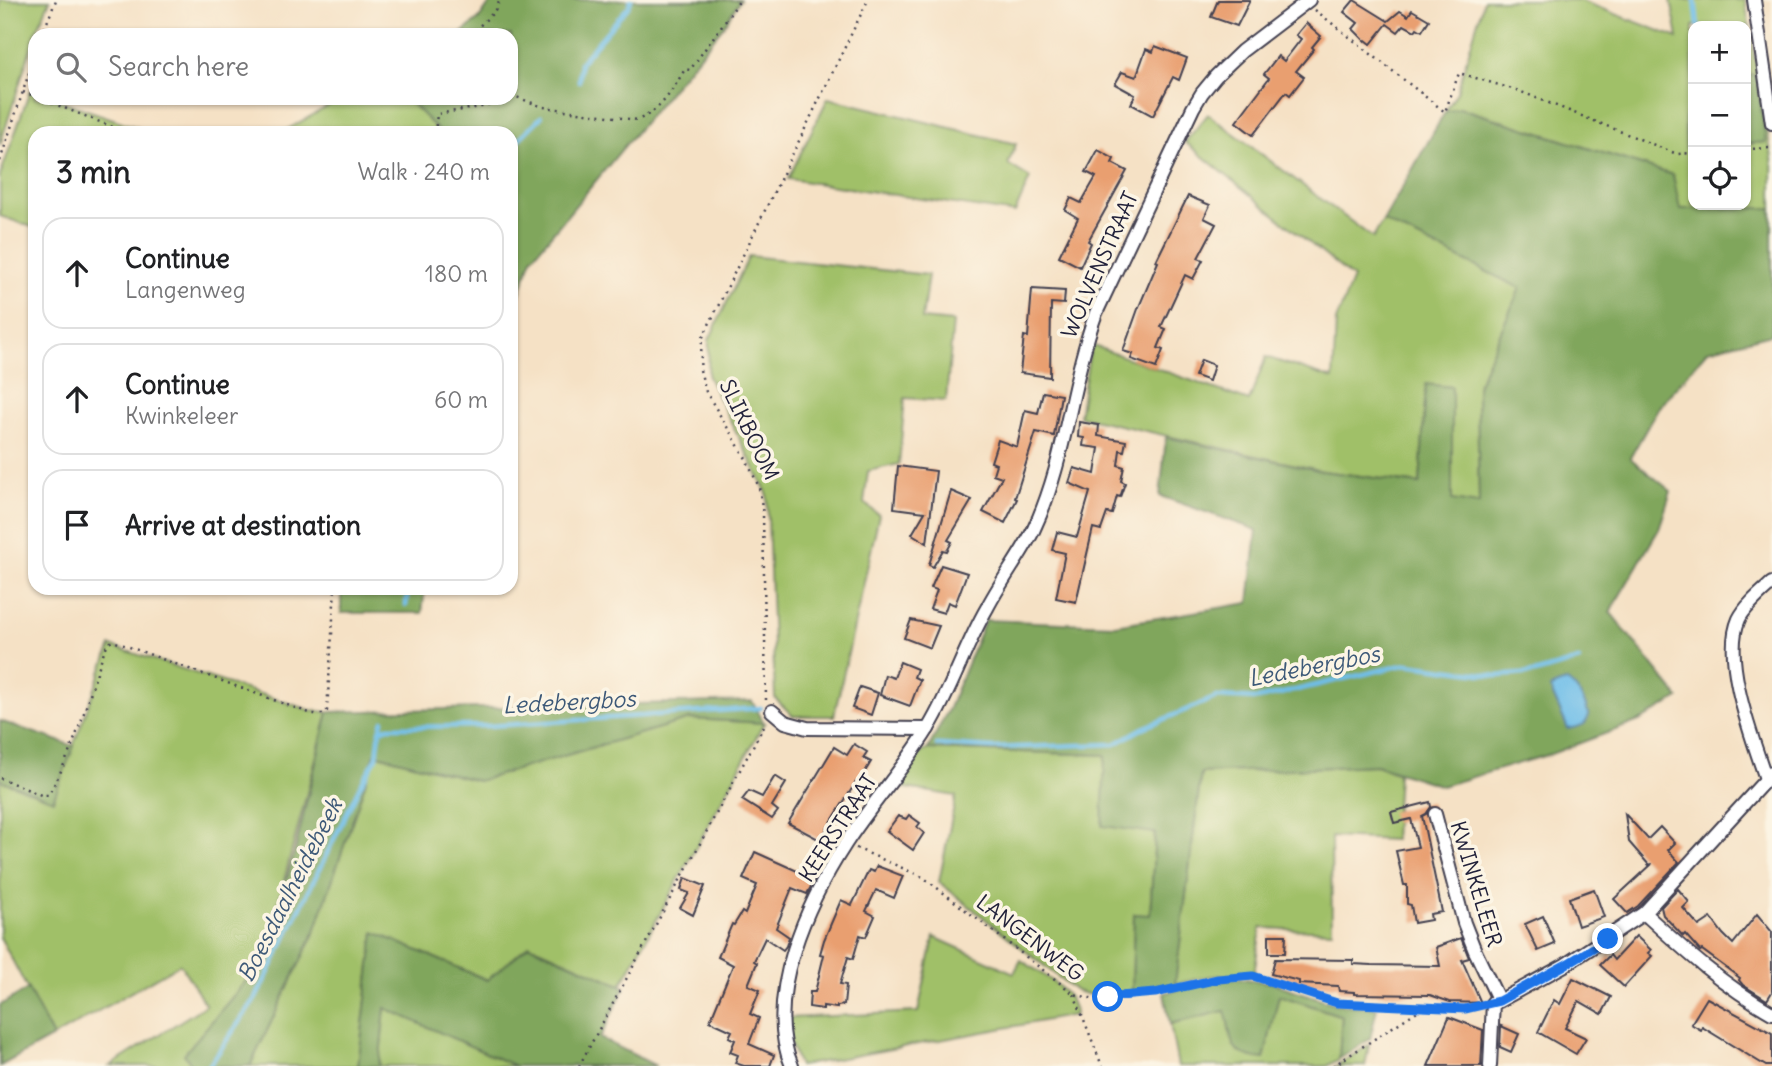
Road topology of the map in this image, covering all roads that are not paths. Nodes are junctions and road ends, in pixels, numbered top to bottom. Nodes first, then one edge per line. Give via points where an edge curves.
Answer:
1 (1754, 0) edge
2 (1308, 2) edge
3 (1772, 123) edge
4 (1772, 583) edge
5 (942, 704) joint
6 (772, 711) road end
7 (928, 729) junction
8 (1769, 776) edge
9 (1435, 814) dead end
10 (1644, 913) junction
11 (1493, 1002) road end
12 (1772, 1013) edge
13 (792, 1066) edge
14 (1490, 1066) edge

1 - 3 street
2 - 5 street, WOLVENSTRAAT via 1242,51 1193,108 1084,344 1066,429 1034,528 987,607
4 - 8 street via 1739,620 1734,651 1741,706
5 - 7 street, KEERSTRAAT
6 - 7 street via 785,722 807,728
7 - 13 street, KEERSTRAAT via 846,844 813,903 784,993 782,1033
8 - 10 street, KWINKELEER
9 - 10 street, KWINKELEER via 1464,923 1499,1001
10 - 12 street via 1711,972
11 - 14 street

